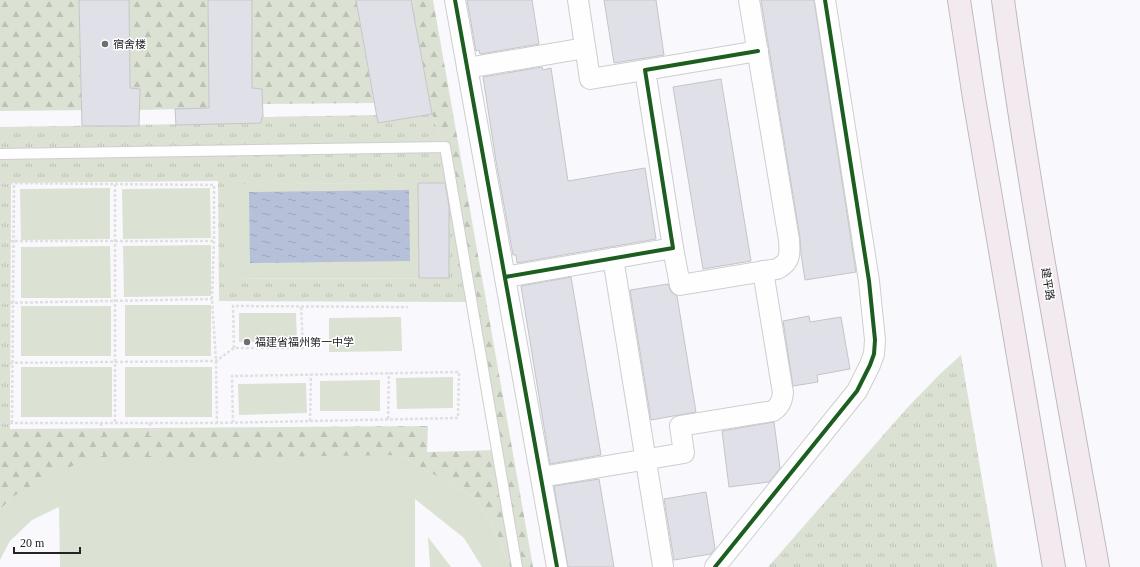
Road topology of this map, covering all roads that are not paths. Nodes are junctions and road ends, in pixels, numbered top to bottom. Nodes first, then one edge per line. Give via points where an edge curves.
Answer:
1 (455, 0) edge
2 (578, 0) edge
3 (750, 0) edge
4 (825, 0) edge
5 (959, 0) edge
6 (1003, 0) edge
7 (585, 48) junction
8 (758, 51) junction
9 (467, 68) junction
10 (645, 70) junction
11 (0, 154) edge
12 (673, 248) junction
13 (613, 258) junction
14 (763, 271) junction
15 (505, 277) junction
16 (646, 459) junction
17 (541, 477) junction
18 (663, 566) edge
19 (518, 567) edge
20 (557, 567) edge
21 (715, 567) edge
22 (1054, 567) edge
23 (1098, 567) edge

1 - 9 street
2 - 7 street
3 - 8 street
4 - 21 street via 869,280 874,354 856,391
5 - 22 highway
6 - 23 highway, 建平路 via 1053,318
7 - 9 street
7 - 10 street via 590,79
8 - 10 street
8 - 14 street via 790,250 789,259 784,265
9 - 15 street
10 - 12 street
11 - 19 lane via 445,148
12 - 13 street
12 - 14 street via 680,285
13 - 15 street
13 - 16 street
14 - 16 street via 783,393 778,407 773,411 680,426 684,453
15 - 17 street
16 - 17 street
16 - 18 street
17 - 20 street

